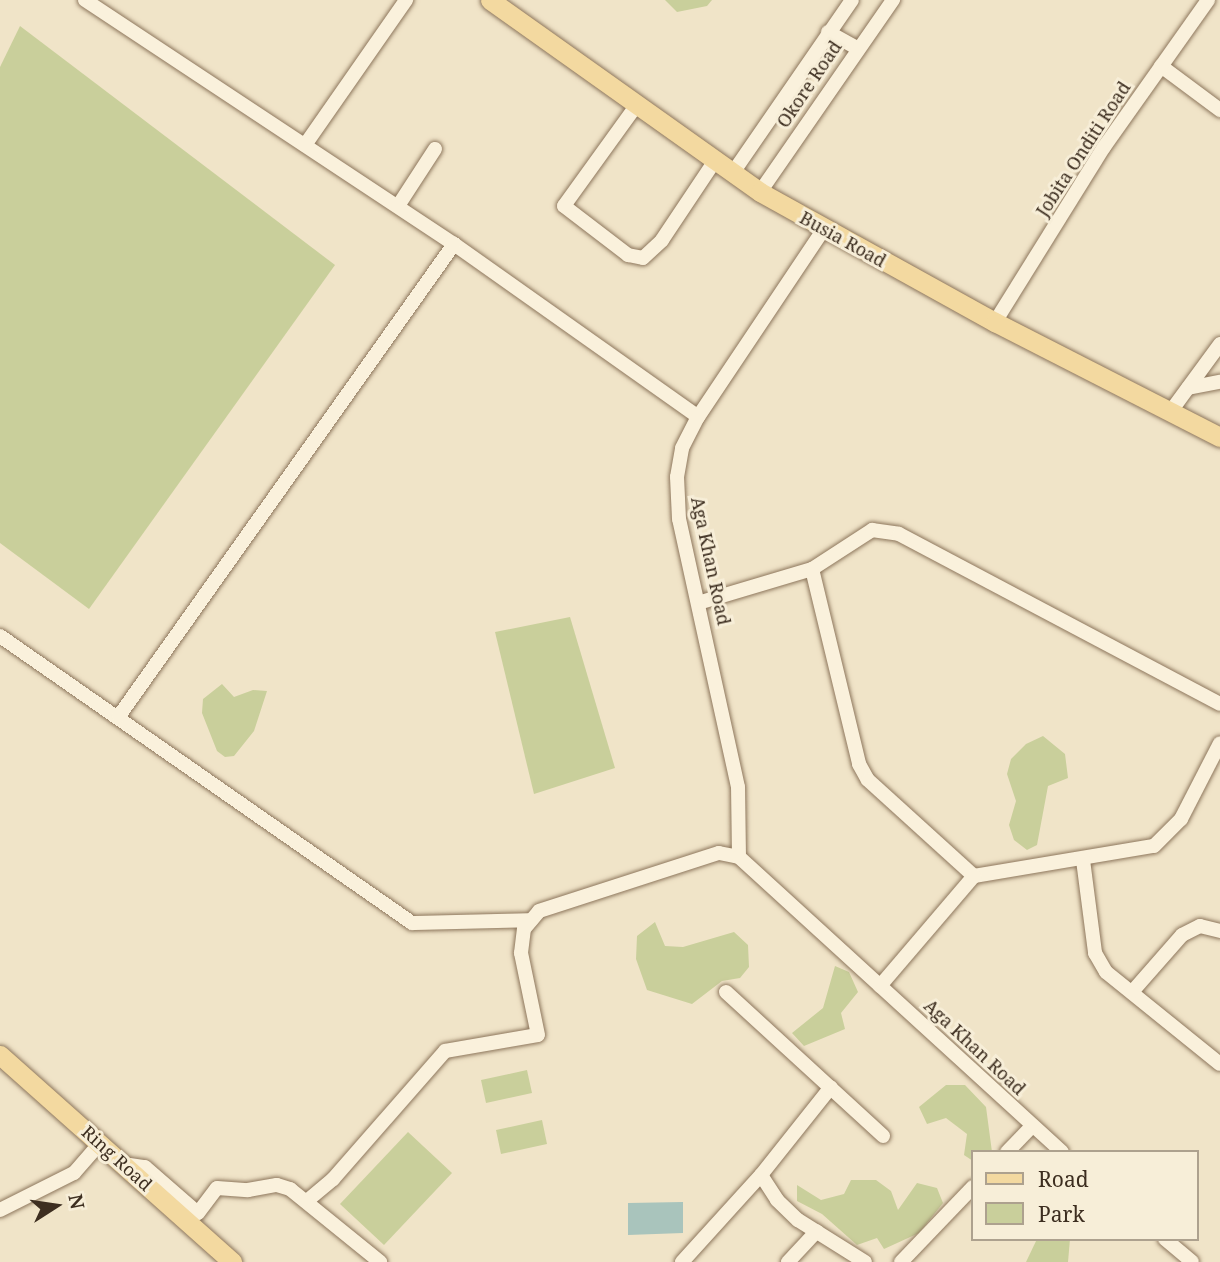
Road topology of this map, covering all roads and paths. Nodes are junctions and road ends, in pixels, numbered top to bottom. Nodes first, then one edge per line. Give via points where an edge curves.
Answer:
1 (85, 0) edge
2 (406, 0) edge
3 (490, 0) edge
4 (852, 0) edge
5 (893, 0) edge
6 (1208, 0) edge
7 (828, 32) junction
8 (857, 48) junction
9 (1161, 66) junction
10 (636, 106) junction
11 (1220, 110) edge
12 (305, 145) junction
13 (435, 149) dead end
14 (714, 162) junction
15 (732, 174) junction
16 (760, 192) junction
17 (398, 206) junction
18 (824, 229) junction
19 (454, 244) junction
20 (995, 322) junction
21 (1220, 344) edge
22 (1220, 382) edge
23 (1188, 388) junction
24 (1171, 411) junction
25 (698, 417) junction
26 (1220, 437) edge
27 (812, 569) junction
28 (698, 603) junction
29 (0, 636) edge
30 (1220, 704) edge
31 (119, 716) junction
32 (1220, 743) edge
33 (738, 857) junction
34 (1083, 860) junction
35 (974, 876) junction
36 (531, 920) junction
37 (1220, 931) edge
38 (880, 986) junction
39 (726, 992) dead end
40 (1132, 992) junction
41 (0, 1055) edge
42 (1220, 1064) edge
43 (831, 1087) junction
44 (1032, 1126) junction
45 (883, 1136) dead end
46 (100, 1143) junction
47 (1009, 1150) edge
48 (1060, 1150) edge
49 (123, 1164) junction
50 (761, 1175) junction
51 (972, 1187) edge
52 (308, 1200) junction
53 (0, 1210) edge
54 (817, 1231) junction
55 (1167, 1241) edge
56 (232, 1262) edge
57 (380, 1262) edge
58 (682, 1262) edge
59 (788, 1262) edge
60 (865, 1262) edge
61 (901, 1262) edge
62 (1192, 1262) edge

1 - 12 street
2 - 12 street
3 - 10 main road, Busia Road
4 - 7 street, Okore Road
5 - 8 street, Okore Road
6 - 9 street, Jobita Onditi Road
7 - 8 street
7 - 15 street, Okore Road
8 - 16 street, Okore Road
9 - 11 street
9 - 20 street, Jobita Onditi Road via 1104,147
10 - 14 main road, Busia Road
10 - 14 street via 564,205 628,256 643,258 662,240
12 - 17 street
13 - 17 street
14 - 15 main road, Busia Road
15 - 16 main road, Busia Road
16 - 18 main road, Busia Road
17 - 19 street
18 - 20 main road, Busia Road
18 - 25 street, Aga Khan Road
19 - 25 street
19 - 31 street
20 - 24 main road, Busia Road
21 - 23 street
22 - 23 street
23 - 24 street
24 - 26 main road, Busia Road
25 - 28 street, Aga Khan Road via 682,448 676,495
27 - 28 street
27 - 30 street via 872,530 899,534
27 - 35 street via 852,746 864,772
28 - 33 street, Aga Khan Road via 738,787
29 - 31 street
31 - 36 street via 258,819 412,923
32 - 34 street via 1181,818 1154,846
33 - 36 street via 719,853 546,906
33 - 38 street, Aga Khan Road
34 - 35 street
34 - 40 street via 1095,953 1106,972
35 - 38 street
36 - 52 street via 524,929 521,953 538,1035 445,1051 333,1179
37 - 40 street via 1200,926 1182,934
38 - 44 street, Aga Khan Road
39 - 43 street
40 - 42 street
41 - 46 main road, Ring Road
43 - 45 street
43 - 50 street
44 - 47 street
44 - 48 street, Aga Khan Road
46 - 49 main road, Ring Road
46 - 53 street via 74,1173
49 - 52 street via 145,1167 198,1213 217,1188 248,1190 277,1185
49 - 56 main road, Ring Road
50 - 54 street via 788,1212
50 - 58 street
51 - 61 street
52 - 57 street
54 - 59 street
54 - 60 street
55 - 62 street

